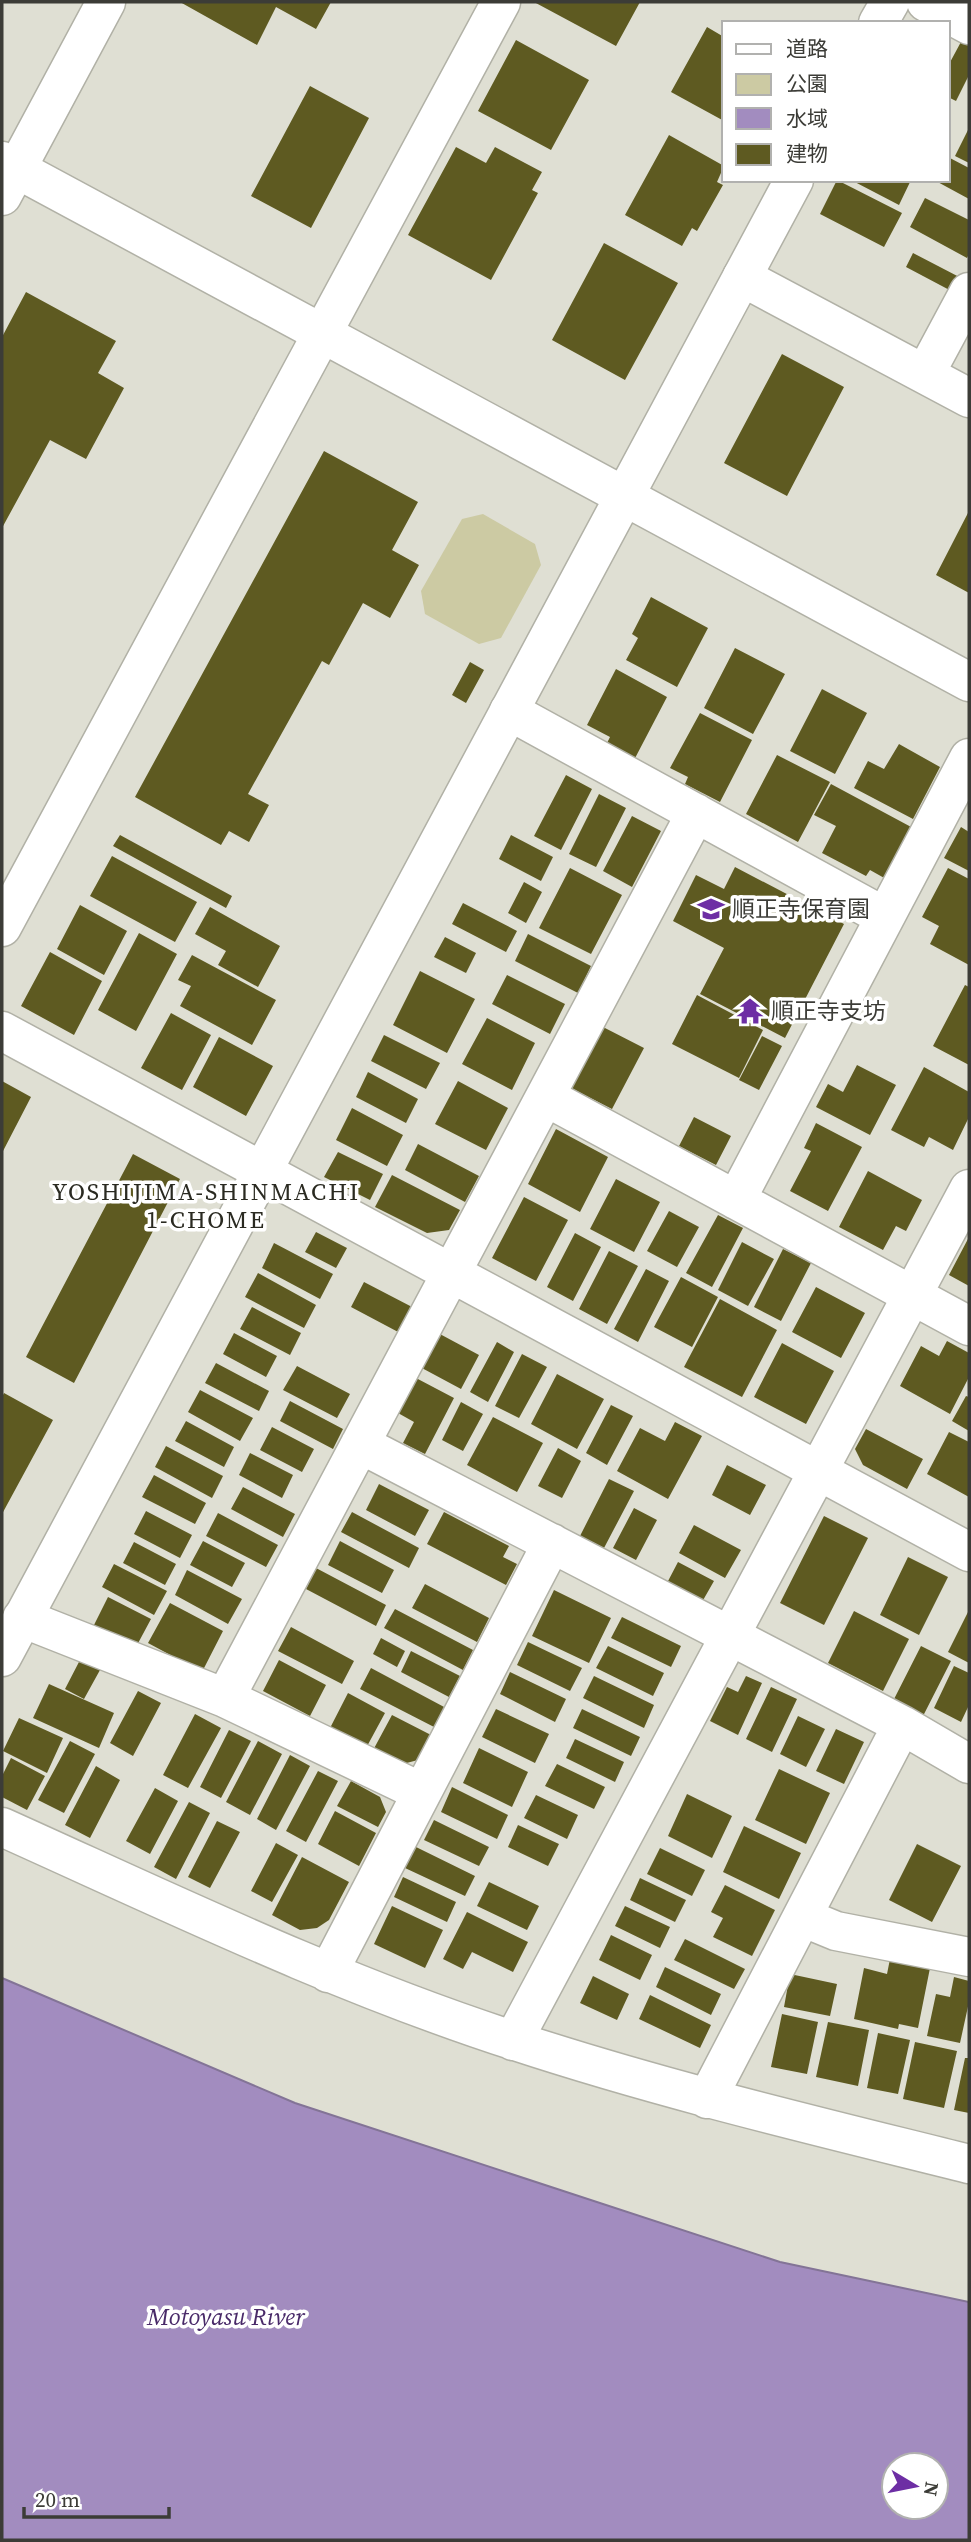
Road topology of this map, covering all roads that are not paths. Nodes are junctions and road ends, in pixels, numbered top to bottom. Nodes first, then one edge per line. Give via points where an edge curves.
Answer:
1 (106, 2) edge
2 (501, 2) edge
3 (890, 2) edge
4 (926, 2) edge
5 (879, 21) edge
6 (969, 25) edge
7 (7, 175) edge
8 (793, 182) edge
9 (742, 277) junction
10 (969, 292) edge
11 (322, 334) junction
12 (925, 374) junction
13 (969, 398) edge
14 (625, 495) junction
15 (969, 682) edge
16 (509, 711) junction
17 (969, 758) edge
18 (696, 813) junction
19 (885, 917) junction
20 (2, 927) edge
21 (2, 1031) edge
22 (546, 1097) junction
23 (262, 1171) junction
24 (969, 1189) edge
25 (736, 1200) junction
26 (452, 1273) junction
27 (912, 1295) junction
28 (969, 1326) edge
29 (360, 1444) junction
30 (818, 1471) junction
31 (552, 1544) junction
32 (969, 1552) edge
33 (22, 1618) junction
34 (730, 1636) junction
35 (2, 1657) edge
36 (225, 1698) junction
37 (902, 1725) junction
38 (969, 1764) edge
39 (421, 1792) junction
40 (2, 1827) edge
41 (802, 1917) junction
42 (969, 1957) edge
43 (328, 1973) junction
44 (513, 2041) junction
45 (707, 2099) junction
46 (969, 2164) edge

1 - 7 street
2 - 11 street
3 - 5 street
4 - 6 street
7 - 11 street
8 - 9 street
9 - 12 street
9 - 14 street
10 - 12 street
11 - 14 street
11 - 20 street
12 - 13 street
14 - 15 street
14 - 16 street
16 - 18 street
16 - 23 street
17 - 19 street
18 - 19 street
18 - 22 street
19 - 25 street
21 - 23 street
22 - 25 street
22 - 26 street
23 - 26 street
23 - 33 street
24 - 27 street
25 - 27 street
26 - 29 street
26 - 30 street
27 - 28 street
27 - 30 street
29 - 31 street
29 - 36 street
30 - 32 street
30 - 34 street
31 - 34 street
31 - 39 street
33 - 35 street
33 - 36 street
34 - 37 street
34 - 44 street
36 - 39 street
37 - 38 street
37 - 41 street
39 - 43 street
40 - 43 street
41 - 42 street via 836,1931
41 - 45 street
43 - 44 street
44 - 45 street
45 - 46 street

